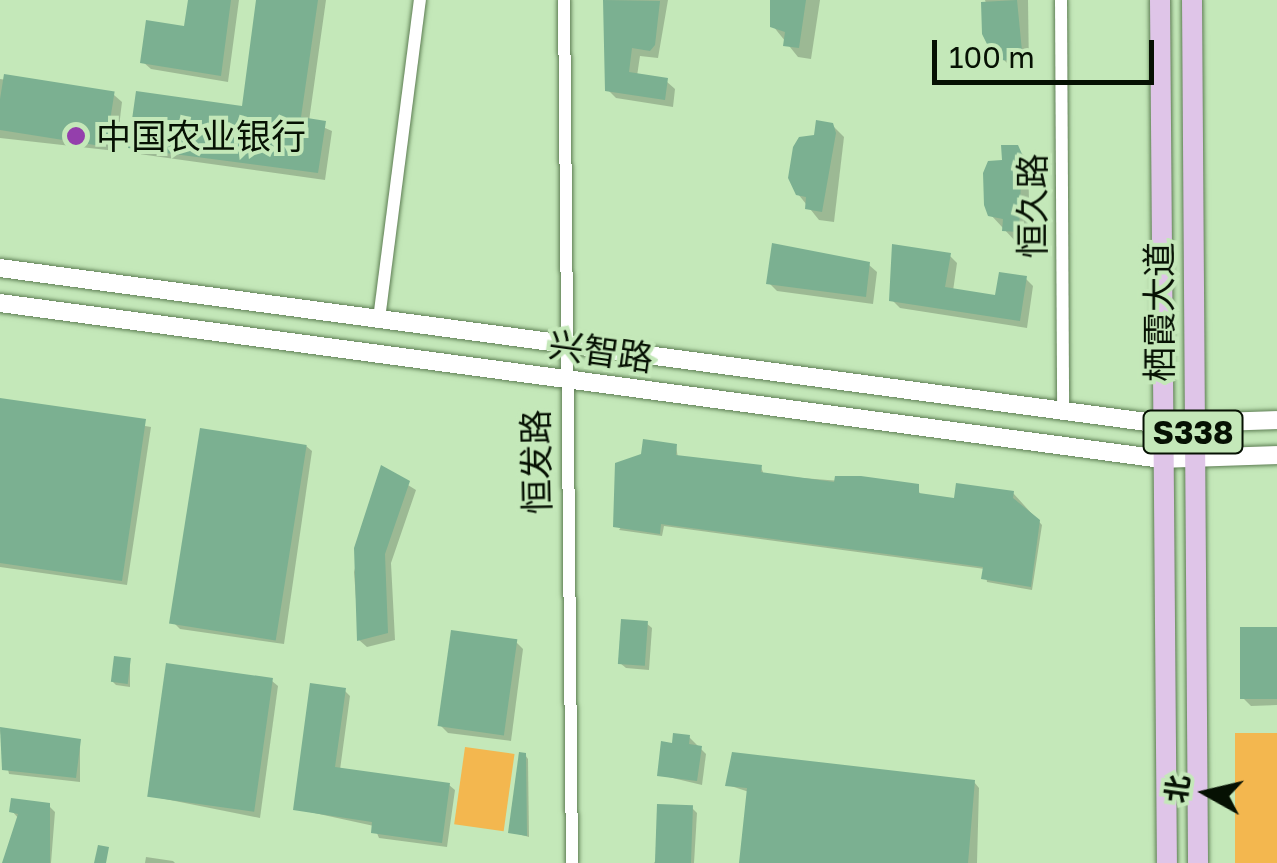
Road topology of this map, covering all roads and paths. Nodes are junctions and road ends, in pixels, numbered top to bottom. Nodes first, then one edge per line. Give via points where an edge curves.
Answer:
1 (420, 0) edge
2 (564, 0) edge
3 (1061, 0) edge
4 (1160, 0) edge
5 (1192, 0) edge
6 (0, 268) edge
7 (0, 302) edge
8 (379, 319) junction
9 (570, 344) junction
10 (564, 379) junction
11 (1063, 411) junction
12 (1277, 420) edge
13 (1192, 422) junction
14 (1162, 424) junction
15 (1277, 454) edge
16 (1194, 457) junction
17 (1161, 459) junction
18 (572, 863) edge
19 (1166, 863) edge
20 (1198, 863) edge

1 - 8 street
2 - 9 street, 恒发路
3 - 11 street, 恒久路
4 - 14 main road, 栖霞大道 / S338
5 - 13 main road, 栖霞大道 / S338
6 - 8 main road, 兴智路
7 - 10 main road, 兴智路
8 - 9 main road, 兴智路
9 - 10 street, 恒发路
9 - 11 main road, 兴智路
10 - 17 main road, 兴智路
10 - 18 street, 恒发路
11 - 14 main road, 兴智路
12 - 13 main road, 兴智路
13 - 14 main road, 兴智路
13 - 16 main road, 栖霞大道 / S338
14 - 17 main road, 栖霞大道 / S338
15 - 16 main road, 兴智路
16 - 17 main road, 兴智路
16 - 20 main road, 栖霞大道 / S338
17 - 19 main road, 栖霞大道 / S338

